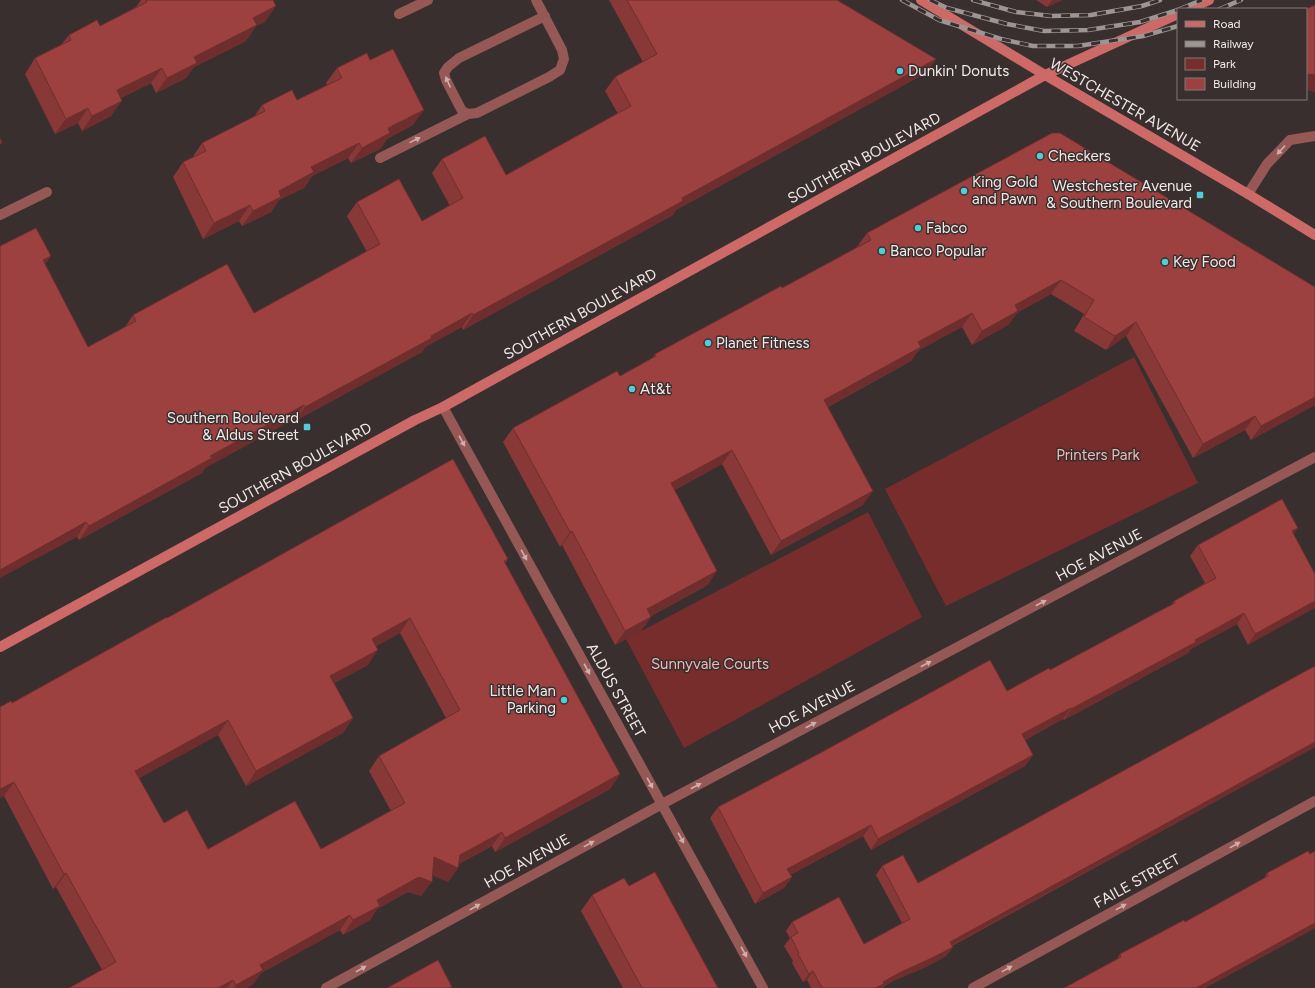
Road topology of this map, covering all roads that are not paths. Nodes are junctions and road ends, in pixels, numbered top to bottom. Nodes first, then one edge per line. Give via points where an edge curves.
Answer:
1 (428, 0) edge
2 (536, 0) edge
3 (921, 0) edge
4 (1209, 0) edge
5 (1192, 8) edge
6 (399, 14) dead end
7 (1177, 14) edge
8 (545, 16) junction
9 (1045, 75) junction
10 (468, 114) junction
11 (1315, 136) edge
12 (380, 158) edge
13 (47, 192) dead end
14 (1248, 194) junction
15 (0, 215) edge
16 (1315, 235) edge
17 (443, 407) junction
18 (1315, 457) edge
19 (0, 647) edge
20 (1315, 801) edge
21 (662, 804) junction
22 (326, 988) edge
23 (764, 988) edge
24 (972, 988) edge

1 - 6 street
2 - 8 street
3 - 9 main road, WESTCHESTER AVENUE
4 - 5 main road
7 - 9 main road, SOUTHERN BOULEVARD
8 - 10 street via 562,50 564,60 560,70 549,78 477,113
10 -> 8 street via 462,111 446,80 444,73 448,67 459,58
9 - 14 main road, WESTCHESTER AVENUE
9 - 17 main road, SOUTHERN BOULEVARD
12 -> 10 street
11 -> 14 street via 1290,140 1267,164
13 - 15 street
14 - 16 main road, WESTCHESTER AVENUE
17 - 19 main road, SOUTHERN BOULEVARD
17 -> 21 street, ALDUS STREET
21 -> 18 street, HOE AVENUE
24 -> 20 street, FAILE STREET
22 -> 21 street, HOE AVENUE
21 -> 23 street, ALDUS STREET

